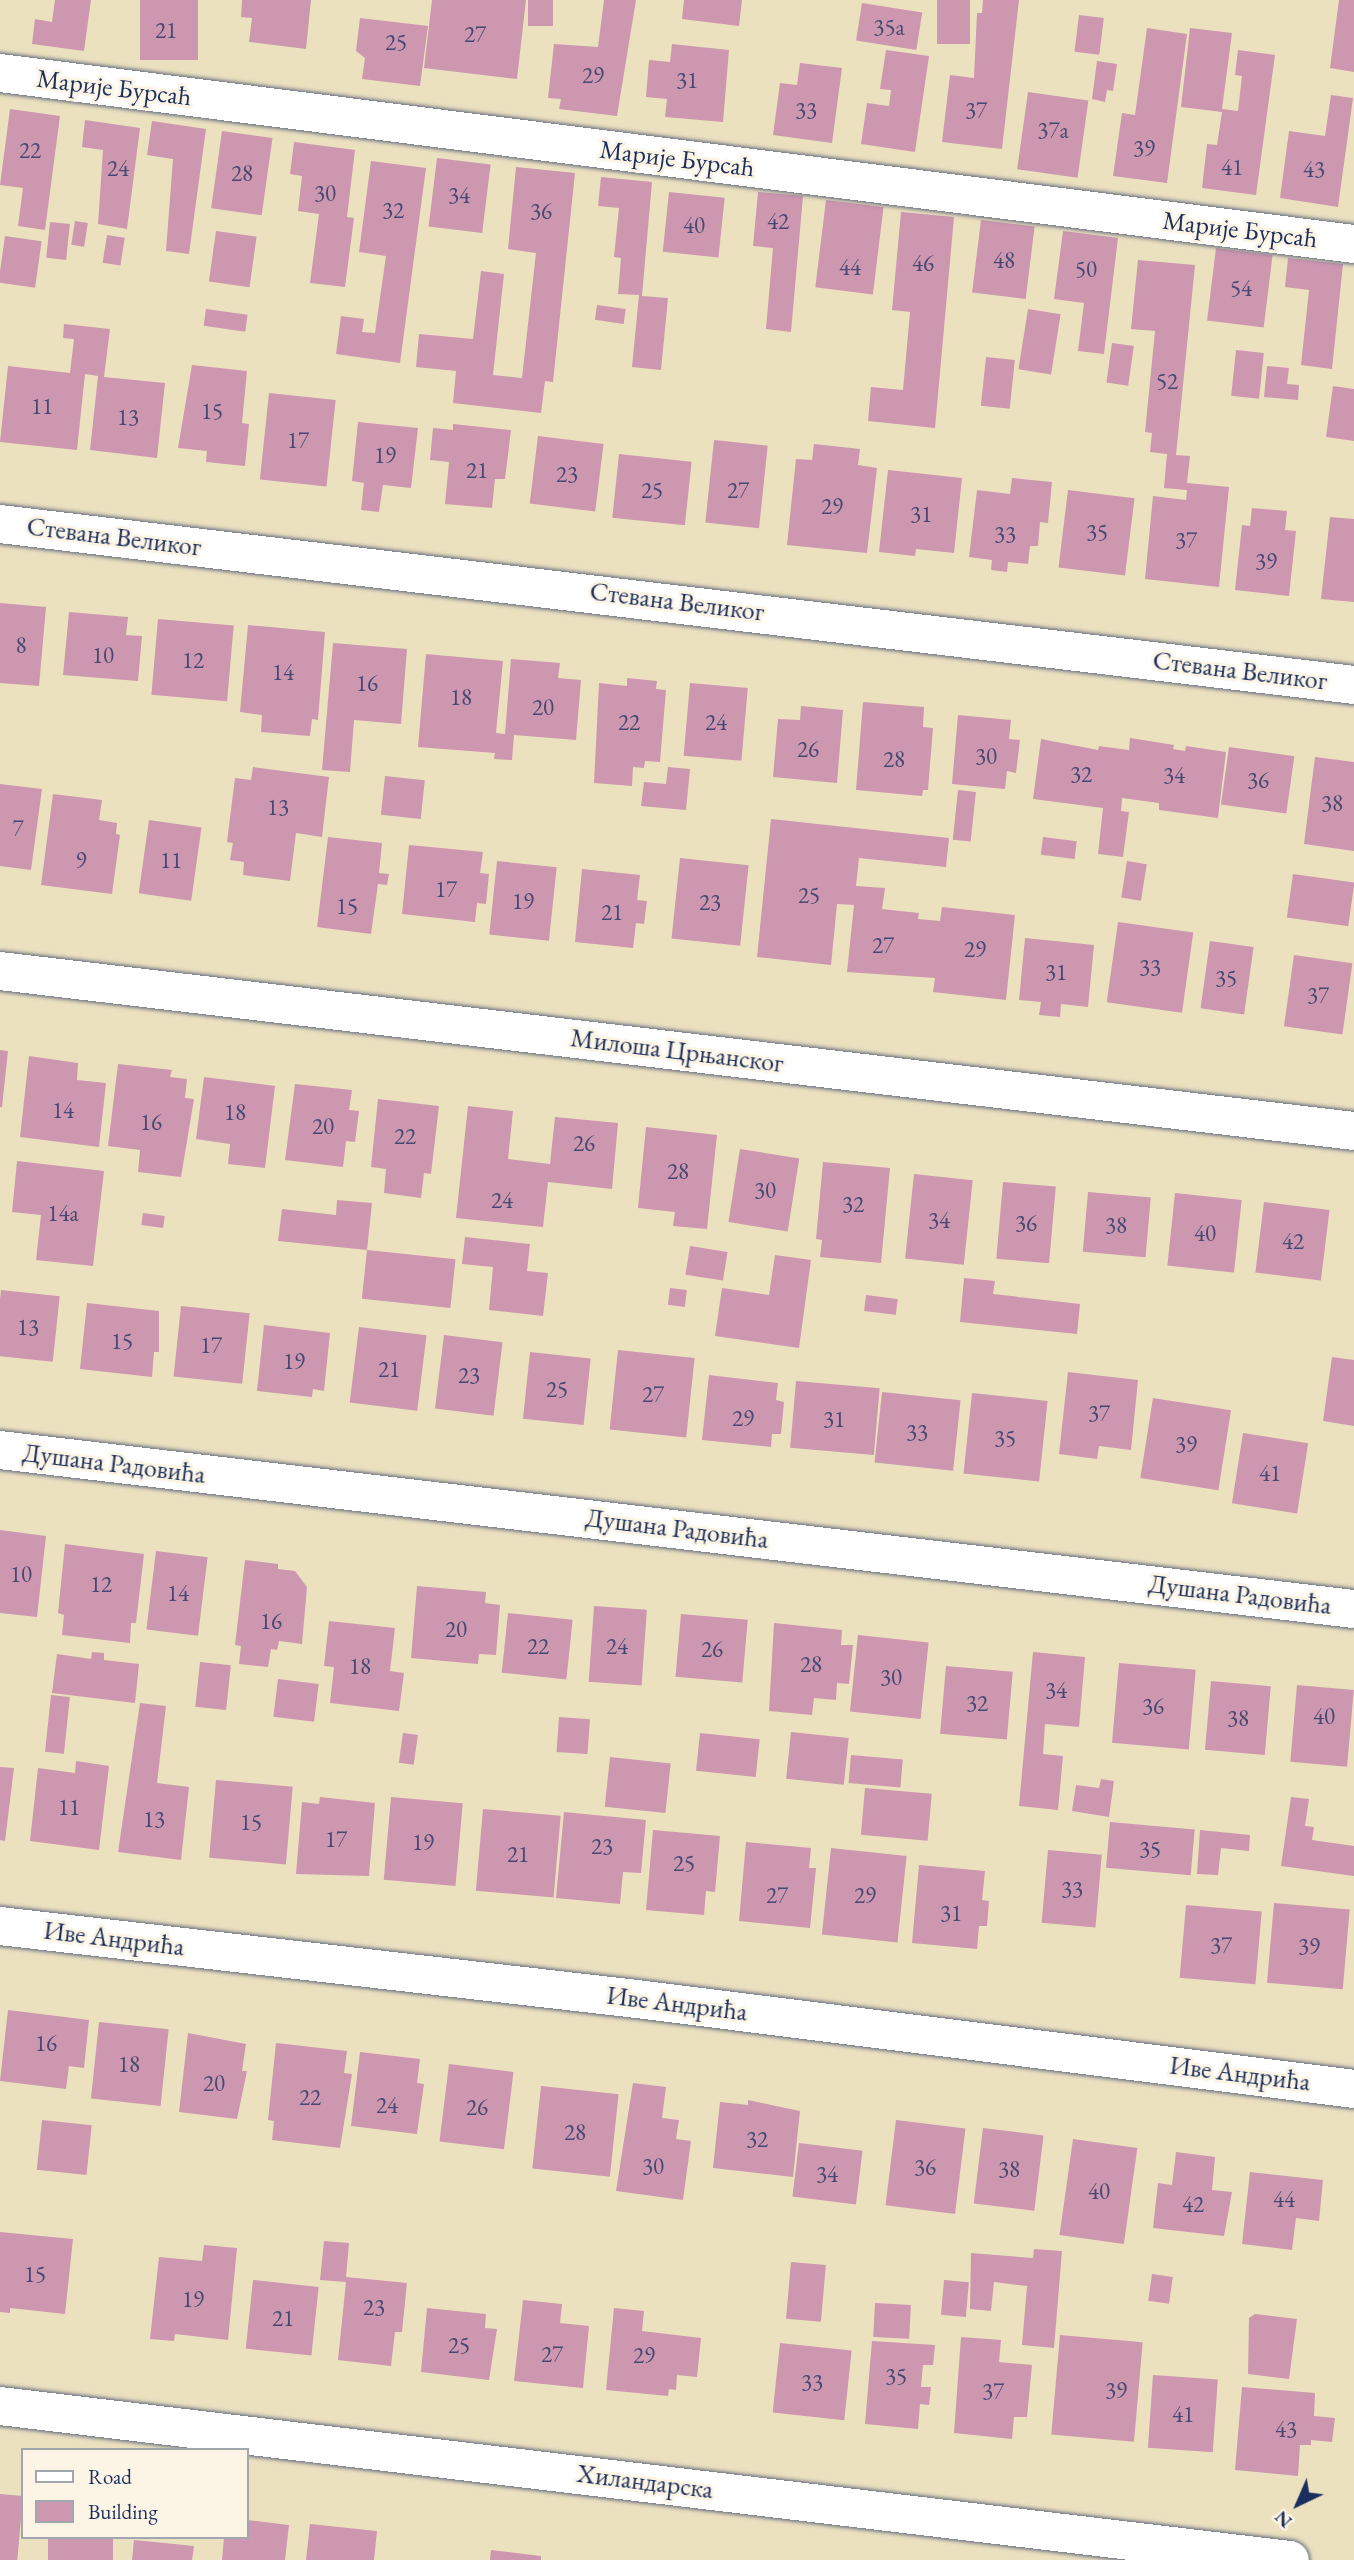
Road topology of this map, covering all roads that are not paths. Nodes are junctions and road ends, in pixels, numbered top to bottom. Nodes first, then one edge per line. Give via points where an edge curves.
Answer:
1 (0, 73) edge
2 (1354, 244) edge
3 (0, 524) edge
4 (1354, 685) edge
5 (0, 971) edge
6 (1354, 1131) edge
7 (0, 1450) edge
8 (1354, 1609) edge
9 (0, 1926) edge
10 (1354, 2090) edge
11 (0, 2406) edge
12 (1290, 2560) edge

1 - 2 street, Марије Бурсаћ
3 - 4 street, Стевана Великог
5 - 6 street, Милоша Црњанског
7 - 8 street, Душана Радовића
9 - 10 street, Иве Андрића via 637,1999
11 - 12 street, Хиландарска

